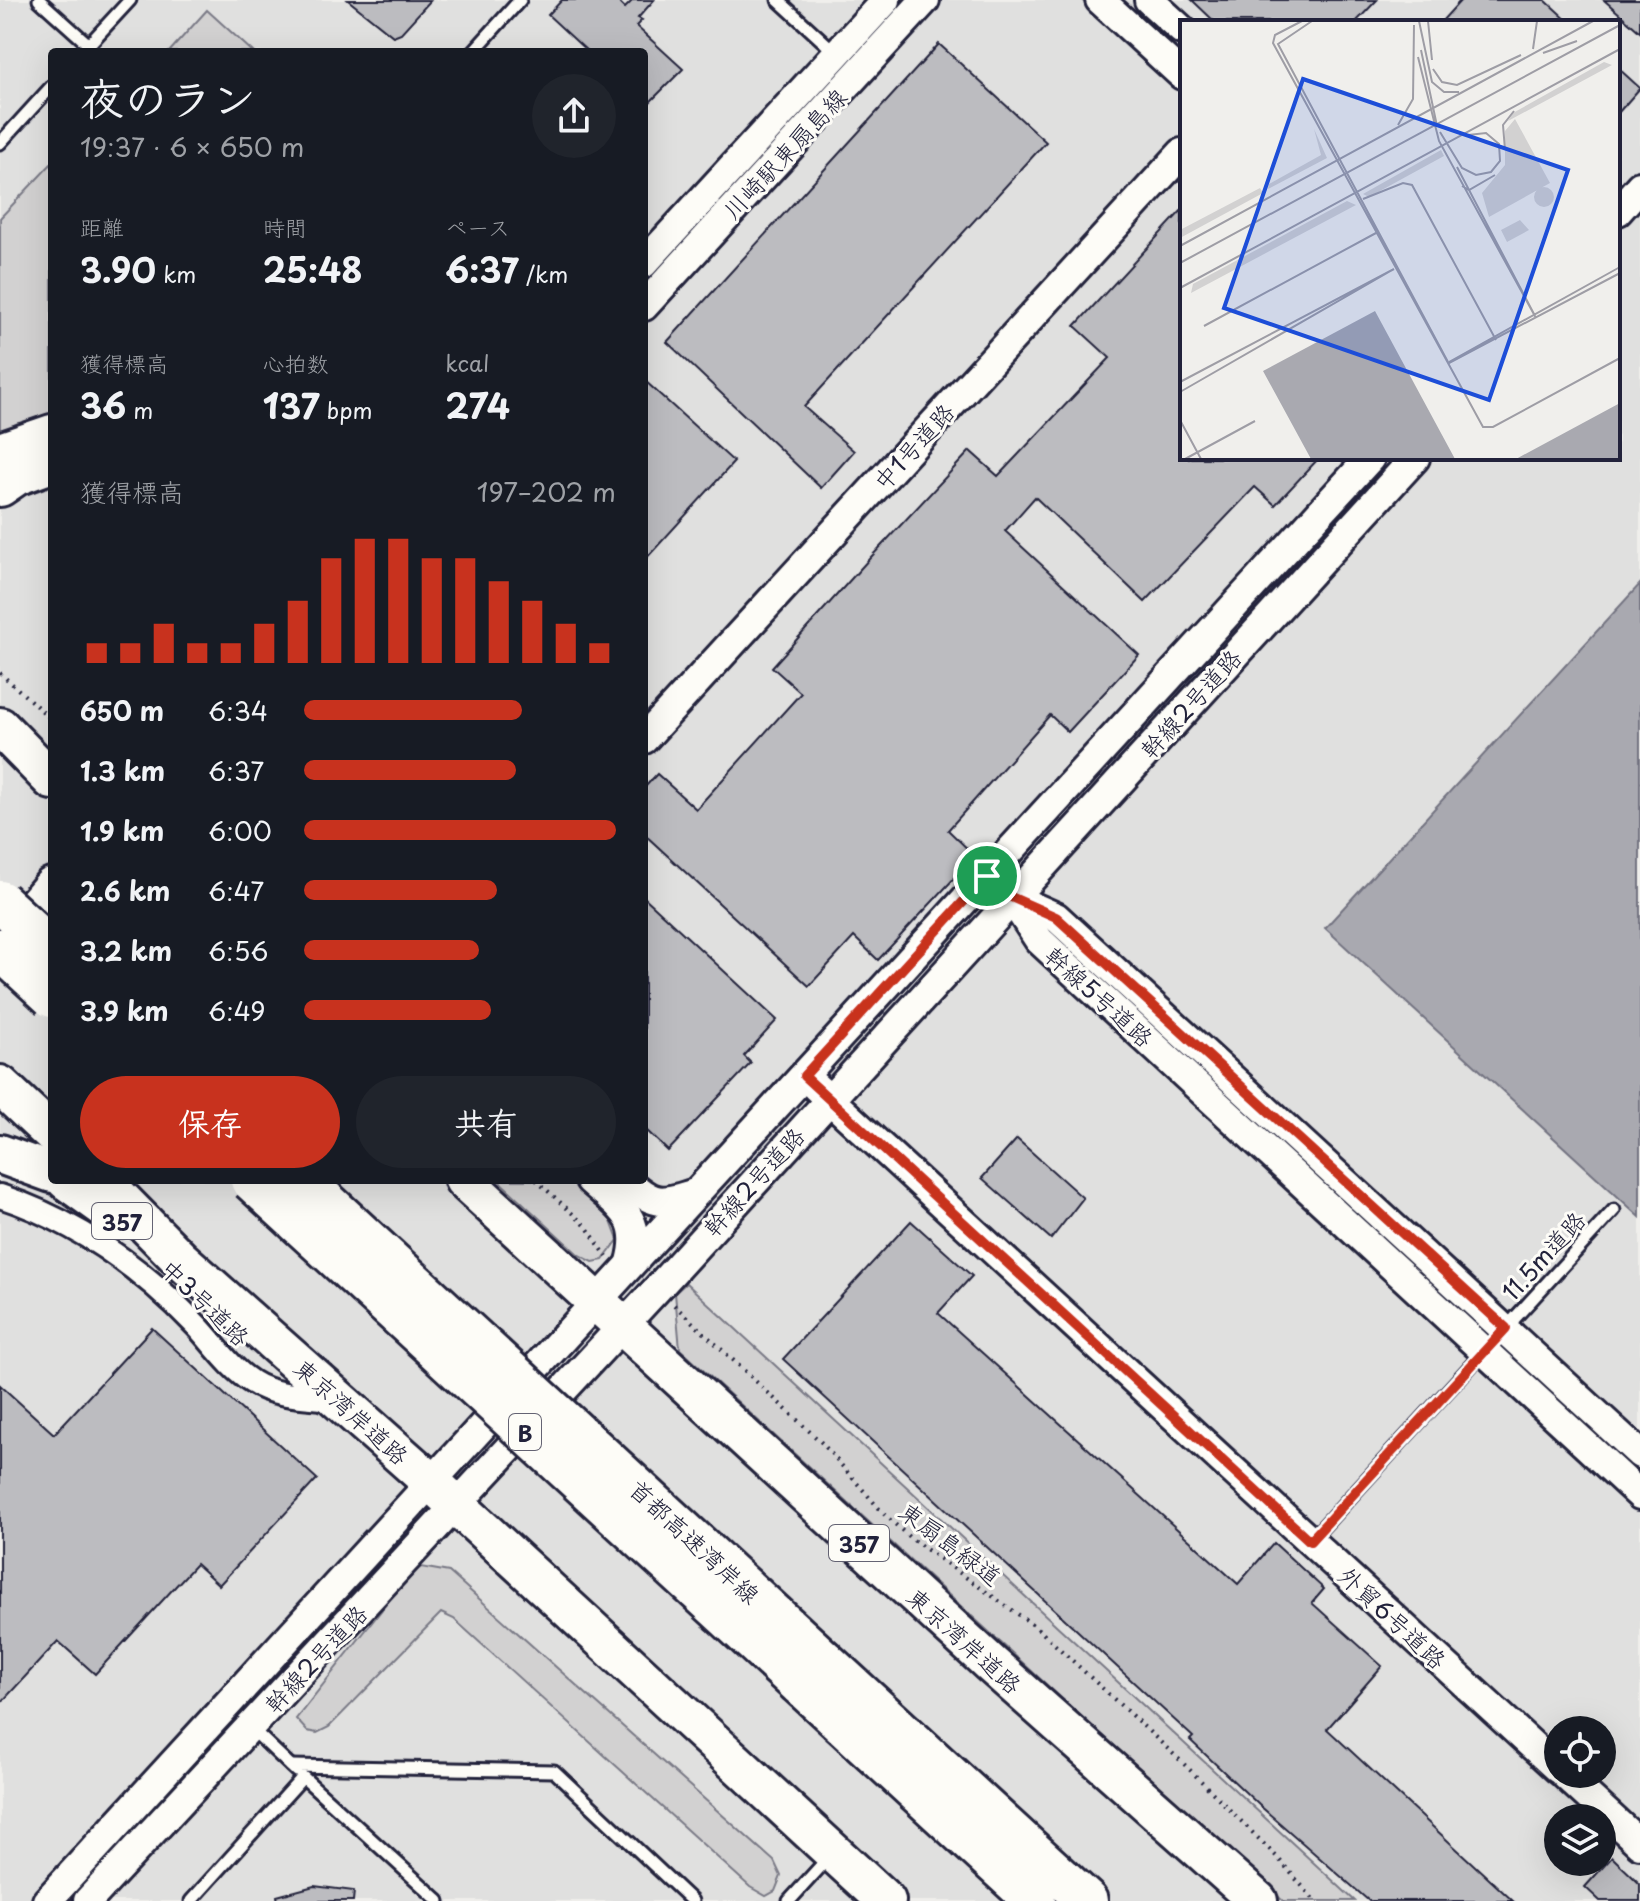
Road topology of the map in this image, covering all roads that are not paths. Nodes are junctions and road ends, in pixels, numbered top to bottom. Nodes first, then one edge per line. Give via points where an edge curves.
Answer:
1 (39, 0) edge
2 (130, 0) edge
3 (520, 0) edge
4 (778, 0) edge
5 (886, 0) edge
6 (925, 0) edge
7 (1100, 0) edge
8 (1149, 0) edge
9 (1180, 28) edge
10 (86, 48) edge
11 (477, 48) edge
12 (837, 54) junction
13 (1180, 73) edge
14 (48, 90) edge
15 (0, 143) edge
16 (1180, 155) edge
17 (1640, 186) edge
18 (1620, 209) edge
19 (648, 259) edge
20 (648, 302) edge
21 (48, 435) edge
22 (0, 452) edge
23 (1368, 460) edge
24 (1413, 460) edge
25 (48, 464) edge
26 (0, 487) edge
27 (0, 727) edge
28 (648, 735) edge
29 (0, 756) edge
30 (48, 776) edge
31 (48, 800) edge
32 (987, 876) junction
33 (1011, 897) junction
34 (38, 904) edge
35 (48, 936) edge
36 (0, 937) edge
37 (0, 949) edge
38 (0, 976) edge
39 (48, 993) edge
40 (804, 1076) junction
41 (0, 1085) edge
42 (828, 1098) junction
43 (48, 1130) edge
44 (0, 1154) edge
45 (48, 1172) edge
46 (72, 1184) edge
47 (106, 1184) edge
48 (256, 1184) edge
49 (307, 1184) edge
50 (470, 1184) edge
51 (594, 1184) edge
52 (631, 1184) edge
53 (695, 1193) junction
54 (0, 1196) edge
55 (1614, 1210) dead end
56 (181, 1260) junction
57 (616, 1290) junction
58 (1506, 1328) junction
59 (1484, 1351) junction
60 (340, 1400) junction
61 (1640, 1454) edge
62 (443, 1494) junction
63 (1640, 1495) edge
64 (1310, 1541) junction
65 (811, 1672) junction
66 (251, 1728) junction
67 (1544, 1756) edge
68 (291, 1766) junction
69 (303, 1777) junction
70 (1579, 1788) edge
71 (1640, 1844) edge
72 (833, 1852) junction
73 (47, 1901) edge
74 (88, 1901) edge
75 (191, 1901) edge
76 (439, 1901) edge
77 (692, 1901) edge
78 (789, 1901) edge
79 (886, 1901) edge
80 (1035, 1901) edge
81 (1087, 1901) edge
82 (1258, 1901) edge

1 - 10 lane
2 - 10 lane
3 - 11 lane
4 - 12 lane
5 - 12 street, 川崎駅東扇島線
6 - 20 street, 川崎駅東扇島線
7 - 13 street
8 - 9 street
12 - 19 street, 川崎駅東扇島線
14 - 15 lane
16 - 28 street, 中1号道路
17 - 18 street
21 - 22 highway
23 - 32 street, 幹線2号道路
24 - 33 street, 幹線2号道路
25 - 26 highway
27 - 30 highway
29 - 31 highway
32 - 33 street
32 - 40 street, 幹線2号道路
33 - 42 street, 幹線2号道路
33 - 58 street, 幹線5号道路 via 1056,917
33 - 59 street, 幹線5号道路 via 1039,940
34 - 35 highway, bridge
34 - 36 street
34 - 38 street
37 - 39 highway, bridge
40 - 42 street, 外貿6号道路
40 - 53 street, 幹線2号道路
41 - 43 highway
42 - 57 street, 幹線2号道路 via 657,1289
42 - 64 street, 外貿6号道路
44 - 45 highway
46 - 56 highway, 357
47 - 56 highway, 東京湾岸道路 / 357
48 - 65 highway, 首都高速湾岸線 / B, bridge
49 - 65 highway, 首都高速湾岸線 / B, bridge
50 - 57 highway, 東京湾岸道路 / 357
51 - 57 street via 633,1222 636,1244
52 - 53 street via 655,1202
53 - 57 street, 幹線2号道路
54 - 60 street, 中3号道路 via 63,1221 115,1254 251,1382 271,1391
55 - 58 lane, 11.5m道路
56 - 60 highway, 東京湾岸道路 / 357
57 - 62 street, 幹線2号道路
57 - 82 highway, 東京湾岸道路 / 357 via 991,1664
58 - 59 lane, 11.5m道路
58 - 61 street, 幹線5号道路
59 - 63 street, 幹線5号道路
59 - 64 lane, 11.5m道路
60 - 62 highway, 東京湾岸道路 / 357
62 - 66 street, 幹線2号道路
62 - 72 highway, 東京湾岸道路 / 357
62 - 73 street, 幹線2号道路
64 - 67 street, 外貿6号道路
65 - 80 highway, 首都高速湾岸線 / B
65 - 81 highway, 首都高速湾岸線 / B
66 - 68 lane
66 - 74 street, 幹線2号道路
68 - 69 lane
68 - 77 lane via 554,1771
69 - 75 lane
69 - 76 lane
70 - 71 street
72 - 78 lane
72 - 79 highway, 東京湾岸道路 / 357

